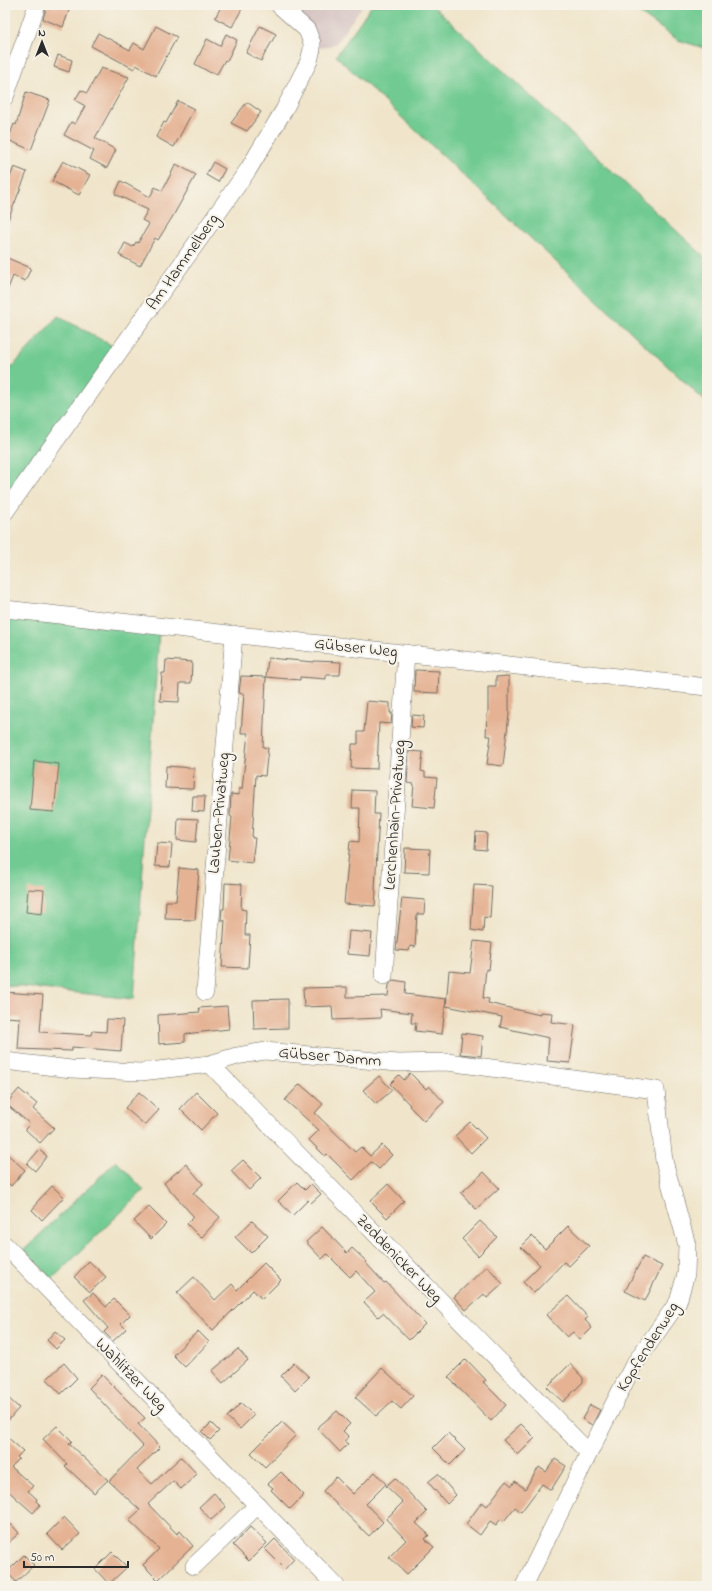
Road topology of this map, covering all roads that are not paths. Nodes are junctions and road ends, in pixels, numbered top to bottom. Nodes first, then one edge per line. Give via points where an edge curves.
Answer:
1 (37, 5) edge
2 (279, 5) edge
3 (5, 97) edge
4 (5, 512) edge
5 (5, 609) edge
6 (234, 634) junction
7 (406, 653) junction
8 (707, 687) edge
9 (384, 976) dead end
10 (204, 992) dead end
11 (5, 1061) edge
12 (210, 1064) junction
13 (656, 1090) joint
14 (5, 1245) edge
15 (589, 1453) junction
16 (258, 1505) junction
17 (194, 1566) dead end
18 (336, 1586) edge
19 (524, 1586) edge

1 - 3 street
2 - 4 street, Am Hammelberg via 307,30 312,43 309,61 284,110 248,170
5 - 6 street, Gübser Weg
6 - 7 street, Gübser Weg
6 - 10 street, Lauben-Privatweg
7 - 8 street, Gübser Weg
7 - 9 street, Lerchenhain-Privatweg
11 - 12 street, Gübser Damm via 71,1069 141,1072
12 - 13 street, Gübser Damm via 237,1056 265,1052 398,1063 447,1062
12 - 15 street, Zeddenicker Weg
13 - 15 street, Kopfendenweg via 664,1161 687,1246 686,1274 678,1302 633,1366
14 - 16 street, Wahlitzer Weg
15 - 19 street, Kopfendenweg
16 - 17 street
16 - 18 street, Wahlitzer Weg

